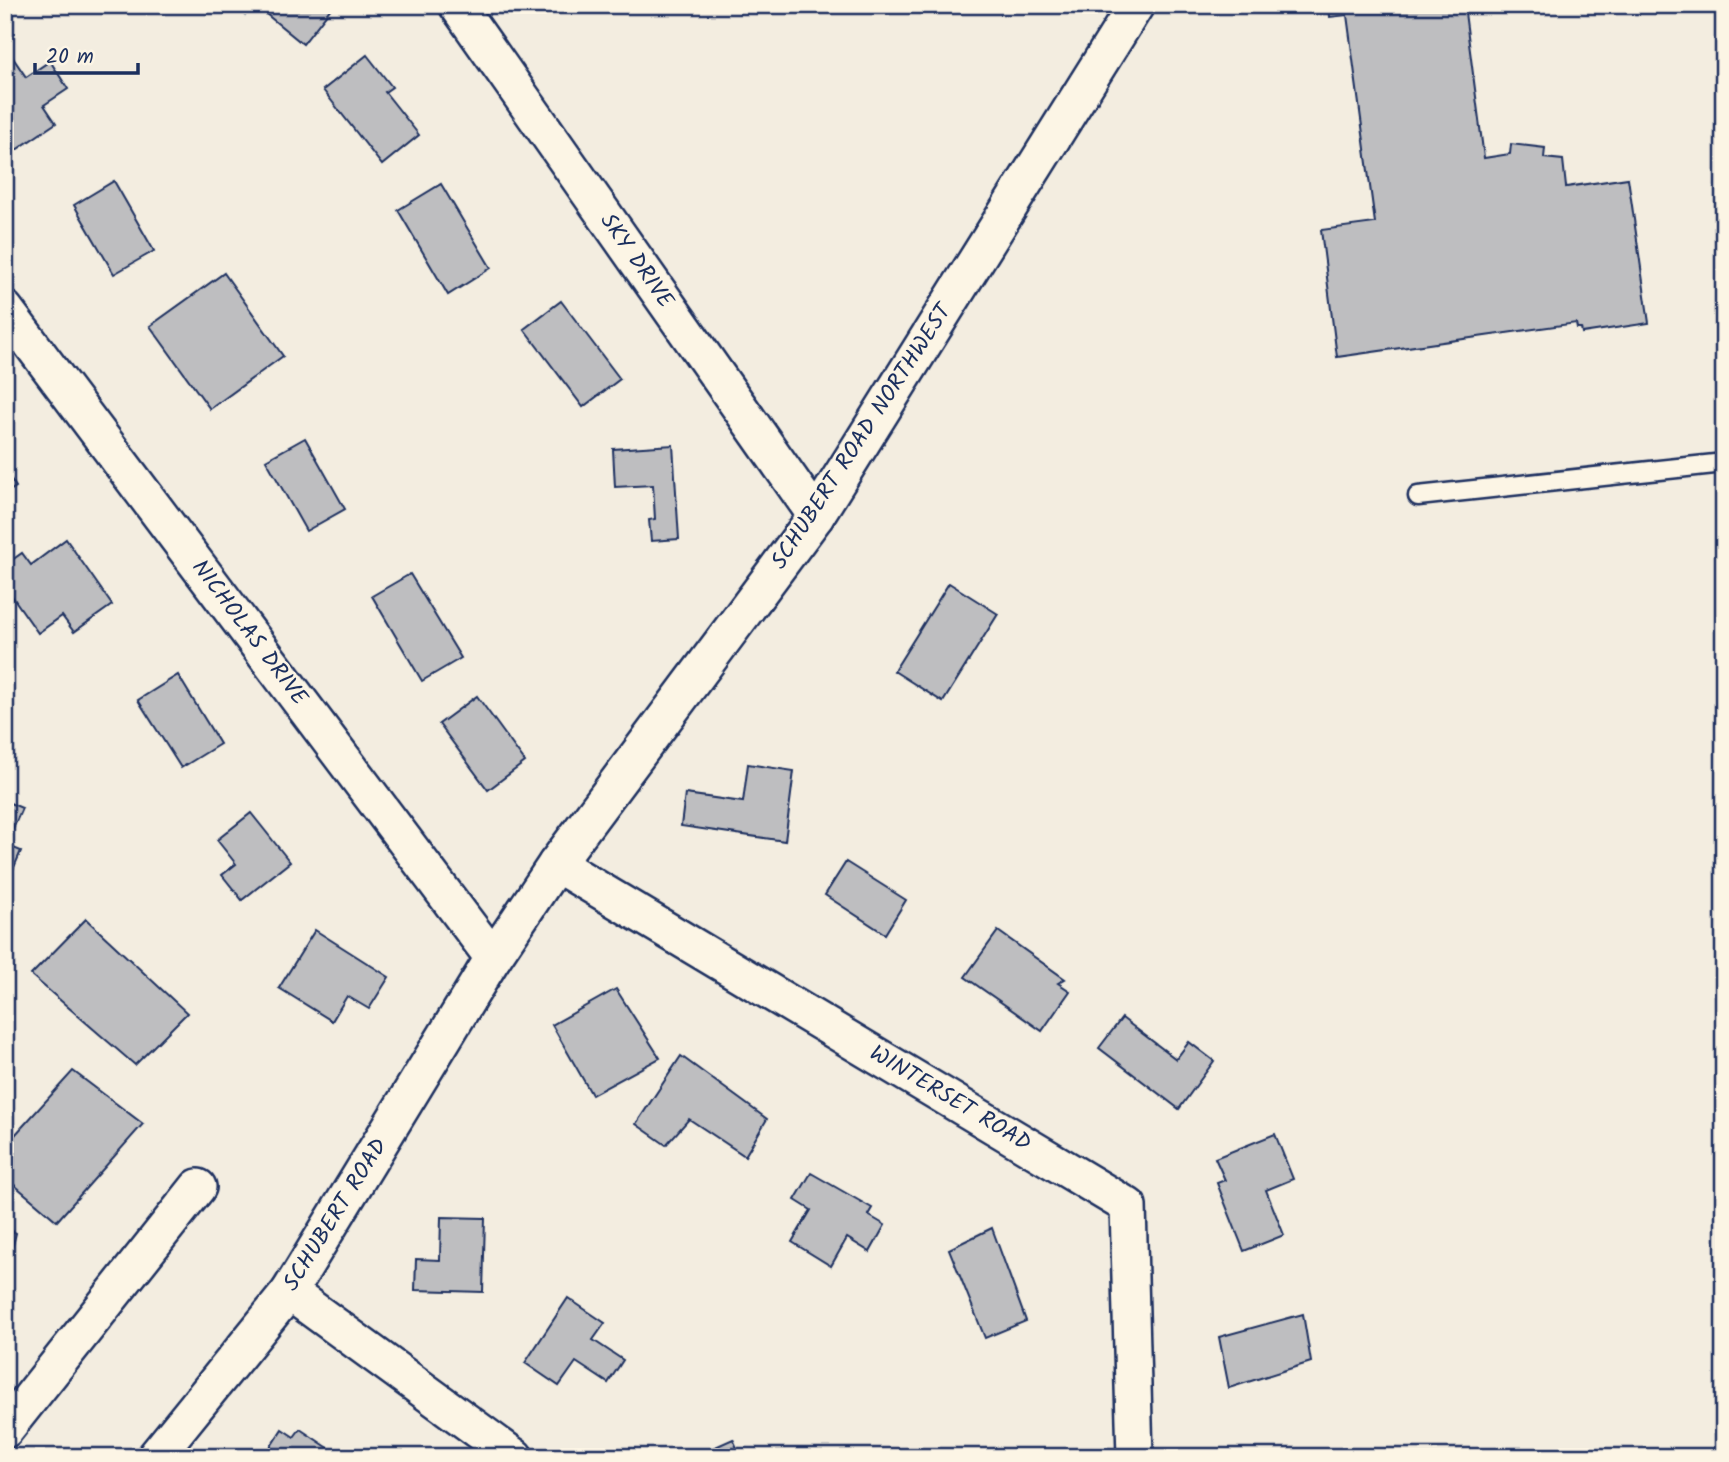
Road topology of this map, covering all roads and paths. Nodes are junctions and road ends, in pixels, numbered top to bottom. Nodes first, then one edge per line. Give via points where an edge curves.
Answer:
1 (457, 5) edge
2 (1136, 5) edge
3 (5, 309) edge
4 (1724, 463) edge
5 (1418, 496) dead end
6 (816, 516) junction
7 (556, 864) junction
8 (493, 958) junction
9 (198, 1187) dead end
10 (289, 1292) junction
11 (5, 1430) edge
12 (155, 1457) edge
13 (516, 1457) edge
14 (1135, 1457) edge

1 - 6 street, SKY DRIVE
2 - 6 street, SCHUBERT ROAD NORTHWEST
3 - 8 street, NICHOLAS DRIVE
4 - 5 lane
6 - 7 street, SCHUBERT ROAD NORTHWEST
7 - 8 street, SCHUBERT ROAD NORTHWEST
7 - 14 street, WINTERSET ROAD via 1128,1206
8 - 10 street, SCHUBERT ROAD
9 - 11 street
10 - 12 street, SCHUBERT ROAD
10 - 13 street

